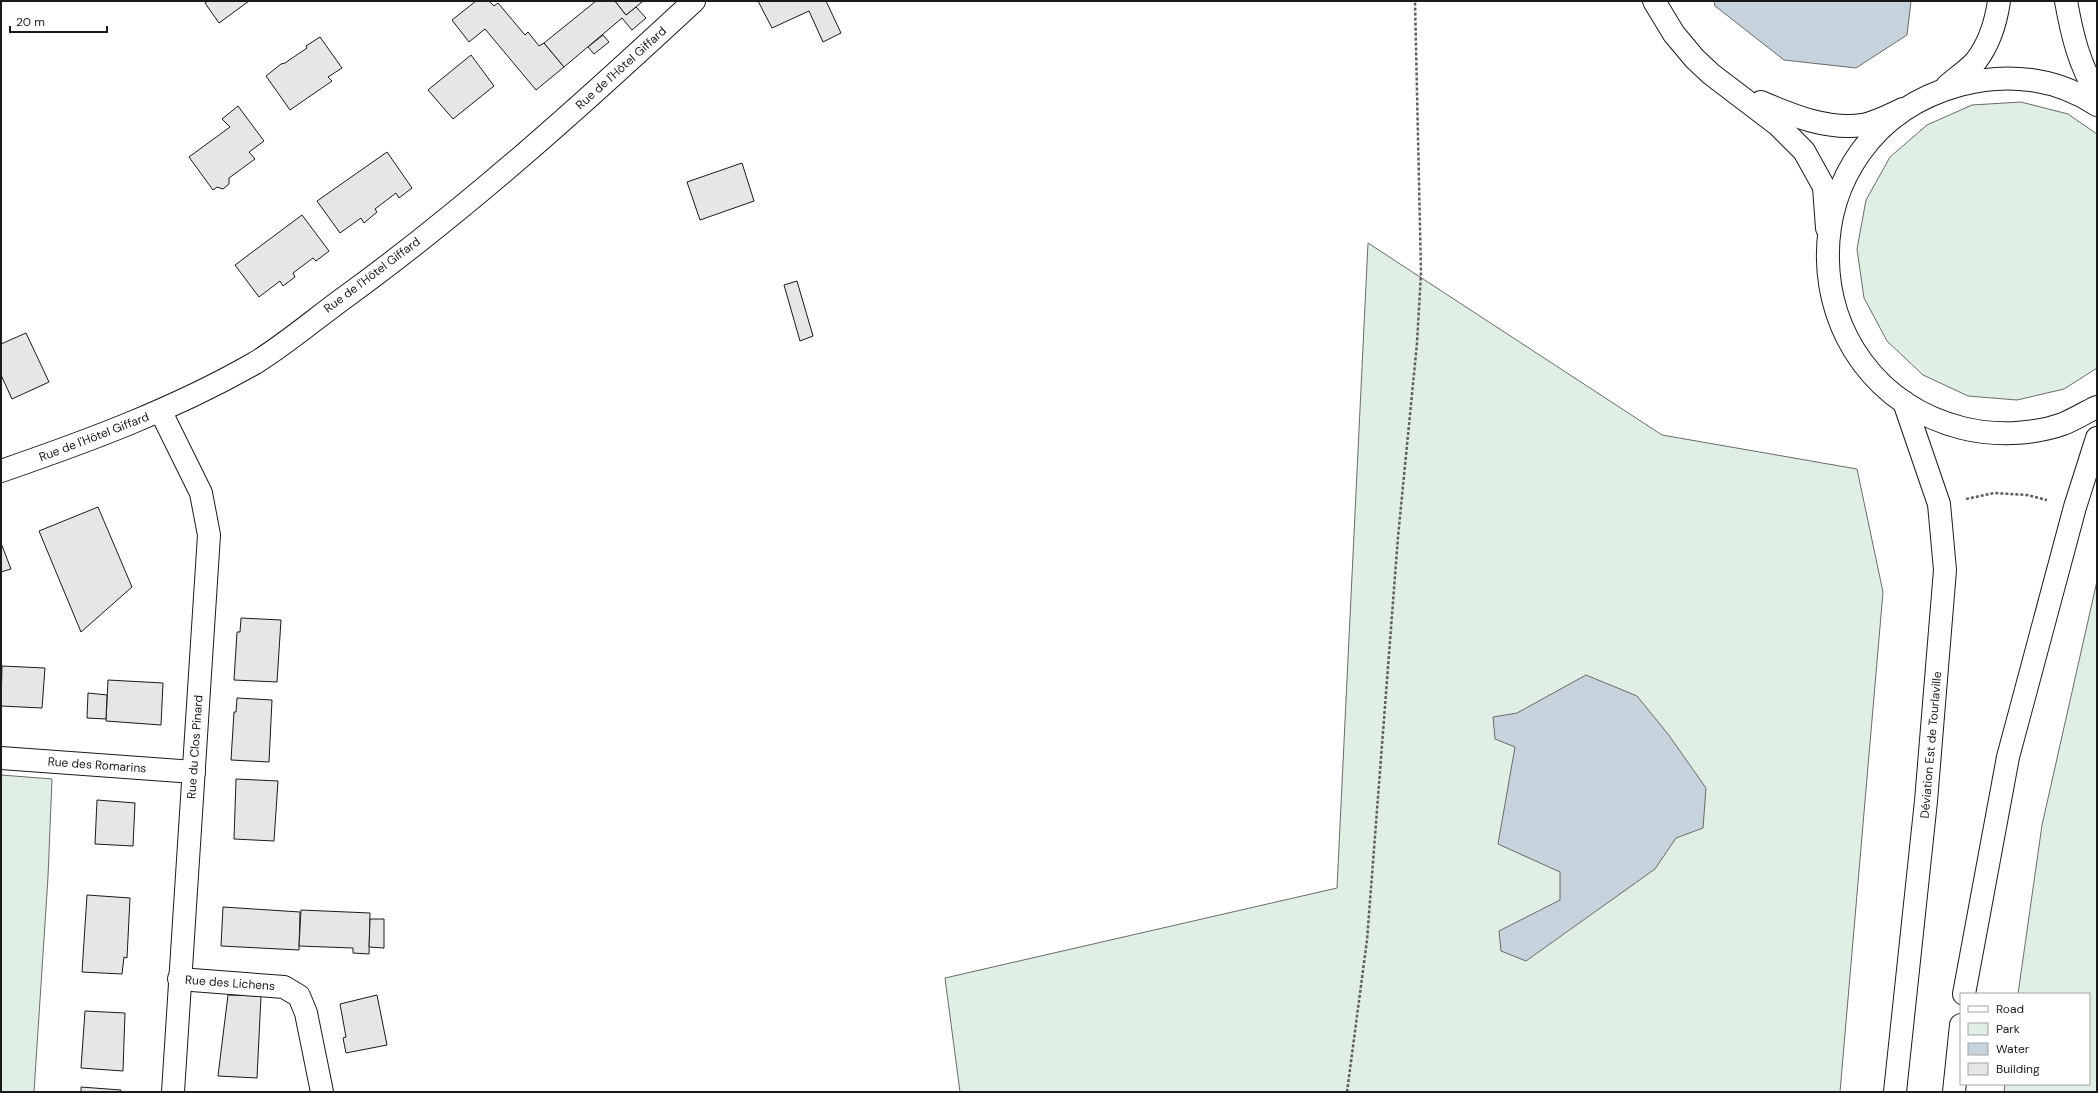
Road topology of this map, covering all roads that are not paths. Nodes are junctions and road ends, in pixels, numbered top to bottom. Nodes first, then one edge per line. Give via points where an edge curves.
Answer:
1 (694, 1) edge
2 (1654, 1) edge
3 (2000, 1) edge
4 (2066, 1) edge
5 (1727, 87) junction
6 (1944, 89) junction
7 (2097, 94) edge
8 (2097, 106) edge
9 (1903, 109) junction
10 (1828, 236) junction
11 (1904, 402) junction
12 (2097, 407) edge
13 (161, 412) junction
14 (2097, 438) edge
15 (1, 471) edge
16 (1, 758) edge
17 (194, 772) junction
18 (179, 979) junction
19 (1964, 993) edge
20 (1960, 1035) edge
21 (173, 1092) edge
22 (322, 1092) edge
23 (1895, 1092) edge
24 (1954, 1092) edge

1 - 13 main road, Rue de l'Hôtel Giffard via 617,72 470,199 384,268 256,362
2 - 5 main road via 1674,34 1695,59
3 - 6 main road via 1987,42 1975,62
4 - 7 main road via 2074,43 2086,75
5 - 9 main road via 1787,114 1830,124 1863,125
5 - 10 main road via 1778,125 1804,151 1824,187
6 - 8 main road via 1980,79 2012,77 2053,84 2079,94
6 - 9 main road
9 - 10 main road via 1875,133 1852,163 1836,198
10 - 11 main road via 1828,274 1836,312 1848,340 1875,377
11 - 12 main road via 1940,422 1981,432 2022,433 2062,424
11 - 23 main road, Déviation Est de Tourlaville via 1939,504 1945,570 1926,801
13 - 15 main road, Rue de l'Hôtel Giffard
13 - 17 main road, Rue du Clos Pinard via 201,493 209,534
14 - 19 main road via 2075,507 2008,757
16 - 17 main road, Rue des Romarins
17 - 18 main road, Rue du Clos Pinard
18 - 21 main road, Rue du Clos Pinard
18 - 22 main road, Rue des Lichens via 284,987 299,996 306,1013
20 - 24 main road

